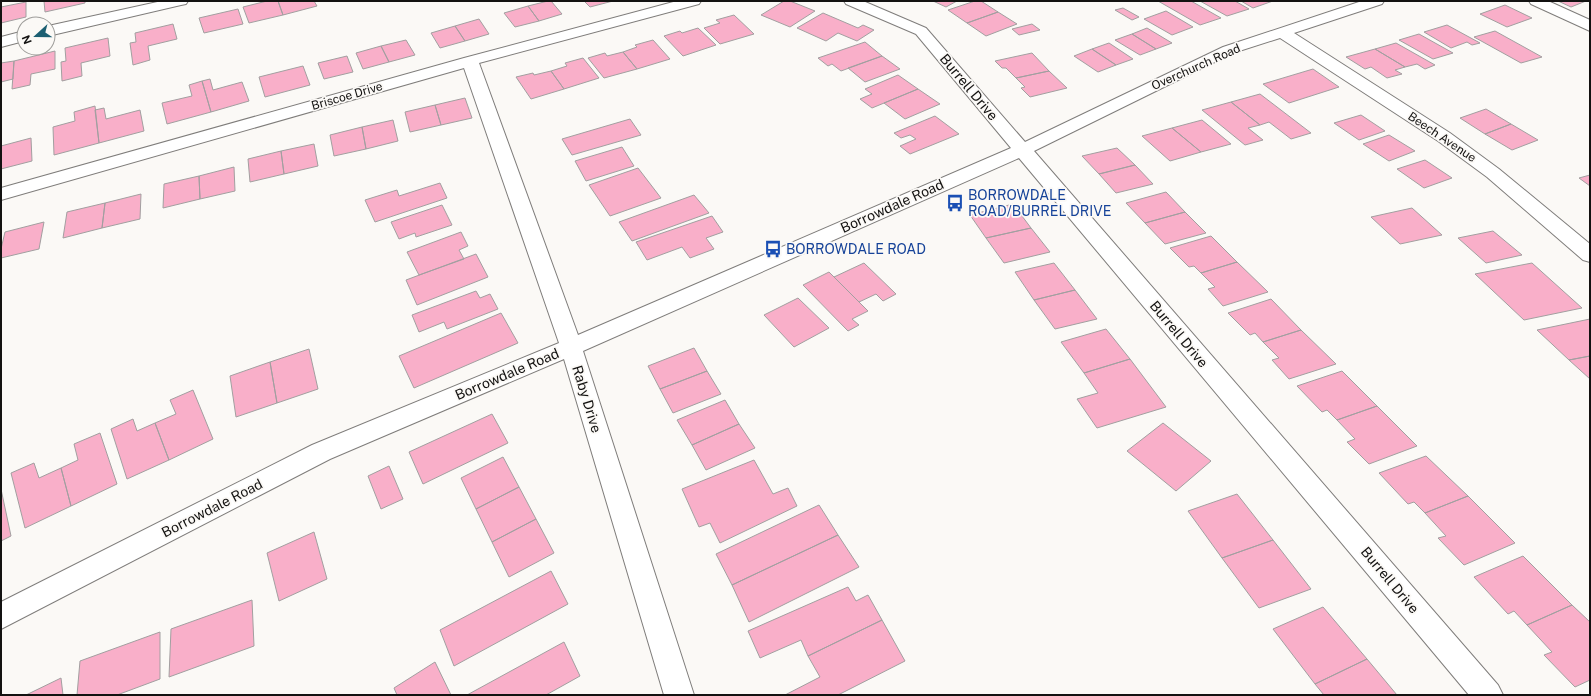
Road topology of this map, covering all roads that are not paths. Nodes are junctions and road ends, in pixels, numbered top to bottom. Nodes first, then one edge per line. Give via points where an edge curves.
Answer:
1 (181, 1) edge
2 (694, 1) edge
3 (851, 1) edge
4 (1377, 1) edge
5 (1536, 1) edge
6 (1590, 26) edge
7 (56, 29) edge
8 (1283, 33) junction
9 (16, 38) edge
10 (1, 42) edge
11 (470, 61) junction
12 (1022, 150) junction
13 (1, 194) edge
14 (1590, 255) edge
15 (571, 347) junction
16 (1, 616) edge
17 (680, 695) edge
18 (1488, 695) edge

1 - 7 street
2 - 11 street, Briscoe Drive
3 - 12 street, Burrell Drive via 921,31
4 - 8 street, Overchurch Road
5 - 6 street
8 - 12 street, Overchurch Road via 1228,50
8 - 14 street, Beech Avenue via 1444,137 1493,173
9 - 10 street
11 - 13 street, Briscoe Drive
11 - 15 street, Raby Drive
12 - 15 street, Borrowdale Road
12 - 18 street, Burrell Drive
15 - 16 street, Borrowdale Road via 321,452
15 - 17 street, Raby Drive

